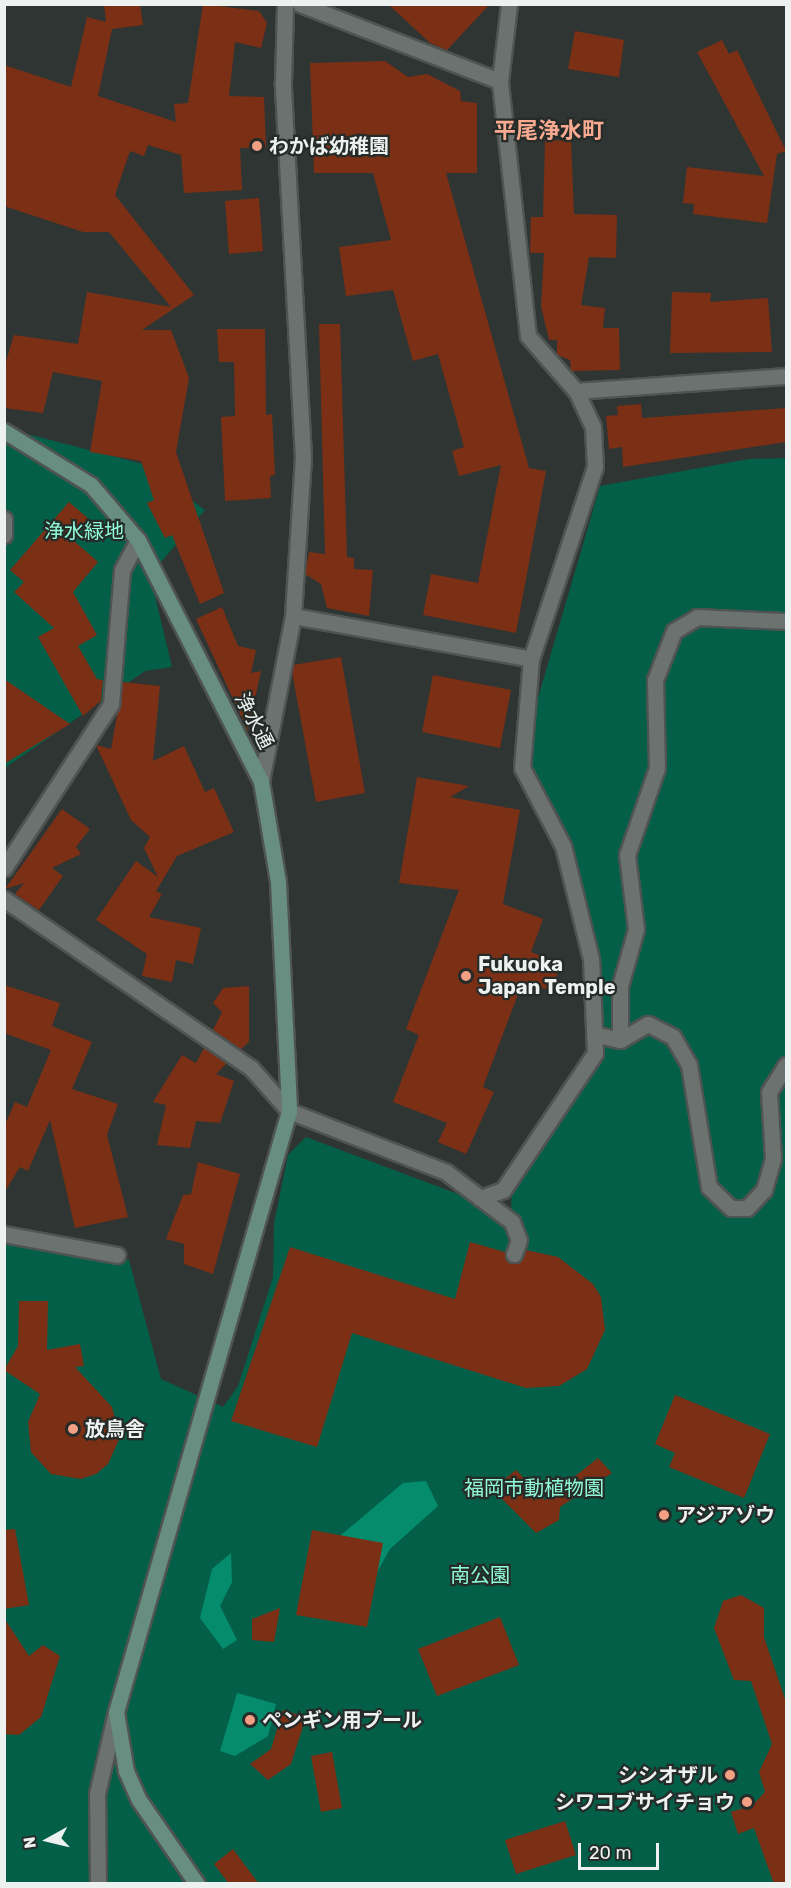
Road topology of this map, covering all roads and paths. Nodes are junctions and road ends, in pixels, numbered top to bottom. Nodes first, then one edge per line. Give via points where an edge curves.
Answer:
1 (285, 4) edge
2 (300, 4) edge
3 (509, 4) edge
4 (500, 81) junction
5 (786, 376) edge
6 (576, 391) junction
7 (4, 431) edge
8 (4, 519) edge
9 (4, 535) edge
10 (138, 540) junction
11 (293, 616) junction
12 (786, 621) edge
13 (531, 659) junction
14 (261, 781) junction
15 (4, 868) edge
16 (4, 899) edge
17 (594, 1034) junction
18 (620, 1040) junction
19 (786, 1065) edge
20 (289, 1111) junction
21 (480, 1198) junction
22 (4, 1233) edge
23 (514, 1254) dead end
24 (117, 1255) dead end
25 (116, 1712) junction
26 (98, 1884) edge
27 (197, 1884) edge

1 - 11 street via 283,83 303,457
2 - 4 street
3 - 4 street
4 - 6 street via 528,336
5 - 6 street
6 - 13 street via 593,427 595,467
7 - 10 street, 浄水通 via 91,485
8 - 9 street
10 - 14 street, 浄水通
10 - 15 street via 122,570 111,704
11 - 13 street
11 - 14 street
12 - 18 street via 698,617 674,631 655,680 657,768 627,855 636,929 620,986
13 - 17 street via 522,768 563,846 591,959
14 - 20 street, 浄水通 via 278,882
16 - 20 street via 250,1068
17 - 18 street
17 - 21 street via 595,1053 503,1190
18 - 19 street via 648,1024 672,1037 689,1065 709,1187 731,1208 747,1208 764,1191 772,1158 769,1092
20 - 21 street via 446,1172
20 - 25 street, 浄水通
21 - 23 street via 512,1222 519,1240
22 - 24 street
25 - 26 street via 97,1794
25 - 27 street via 126,1771 139,1800

